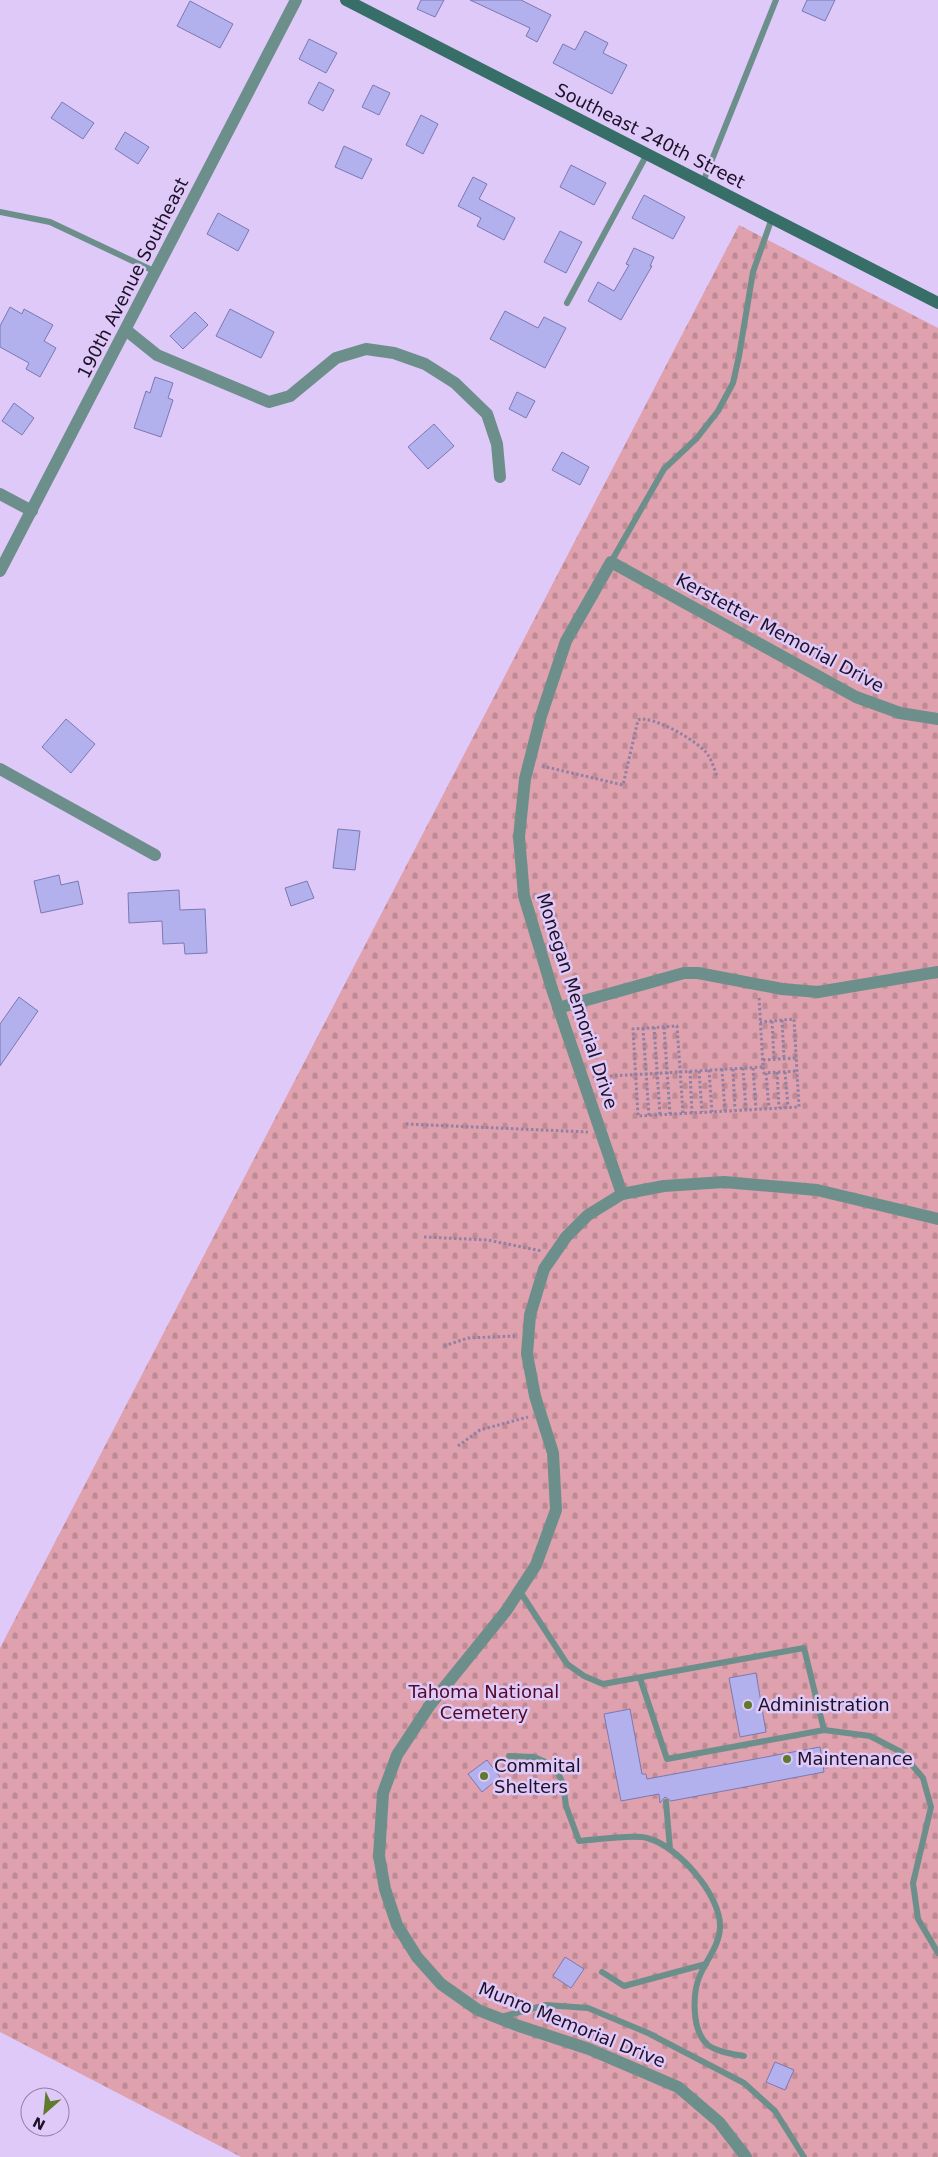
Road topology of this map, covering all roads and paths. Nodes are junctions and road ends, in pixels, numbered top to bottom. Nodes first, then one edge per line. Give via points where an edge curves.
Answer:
1 (296, 0) edge
2 (346, 0) edge
3 (776, 0) edge
4 (646, 154) junction
5 (703, 182) junction
6 (0, 212) edge
7 (772, 218) junction
8 (156, 272) junction
9 (567, 303) dead end
10 (938, 303) edge
11 (126, 330) junction
12 (500, 477) dead end
13 (0, 494) edge
14 (32, 511) junction
15 (611, 562) junction
16 (0, 571) edge
17 (938, 719) edge
18 (529, 763) junction
19 (0, 769) edge
20 (718, 777) dead end
21 (156, 855) dead end
22 (938, 972) edge
23 (758, 985) junction
24 (558, 1008) junction
25 (782, 1020) junction
26 (772, 1021) junction
27 (760, 1022) junction
28 (654, 1027) junction
29 (664, 1027) junction
30 (643, 1028) junction
31 (784, 1058) junction
32 (796, 1058) junction
33 (774, 1059) junction
34 (763, 1060) junction
35 (763, 1067) junction
36 (743, 1068) junction
37 (753, 1068) junction
38 (722, 1069) junction
39 (733, 1069) junction
40 (709, 1070) junction
41 (690, 1071) junction
42 (700, 1071) junction
43 (797, 1071) junction
44 (680, 1072) junction
45 (777, 1072) junction
46 (786, 1072) junction
47 (657, 1073) junction
48 (667, 1073) junction
49 (766, 1073) junction
50 (646, 1074) junction
51 (636, 1075) junction
52 (582, 1078) junction
53 (788, 1107) junction
54 (769, 1108) junction
55 (779, 1108) junction
56 (756, 1109) junction
57 (735, 1110) junction
58 (746, 1110) junction
59 (725, 1111) junction
60 (702, 1112) junction
61 (712, 1112) junction
62 (692, 1113) junction
63 (670, 1114) junction
64 (683, 1114) junction
65 (660, 1115) junction
66 (649, 1116) junction
67 (406, 1124) dead end
68 (601, 1132) junction
69 (622, 1194) junction
70 (938, 1219) edge
71 (424, 1237) dead end
72 (554, 1254) junction
73 (528, 1335) junction
74 (444, 1346) dead end
75 (541, 1414) junction
76 (458, 1446) dead end
77 (519, 1590) junction
78 (640, 1678) junction
79 (824, 1730) junction
80 (509, 1756) dead end
81 (666, 1802) dead end
82 (670, 1849) junction
83 (938, 1954) edge
84 (707, 1964) junction
85 (602, 1972) dead end
86 (498, 2018) junction
87 (744, 2056) dead end
88 (746, 2157) edge
89 (804, 2157) edge

1 - 8 street, 190th Avenue Southeast
2 - 4 main road, Southeast 240th Street
3 - 5 lane
4 - 5 main road, Southeast 240th Street
4 - 9 lane
5 - 7 main road, Southeast 240th Street
6 - 8 lane via 50,222
7 - 10 main road, Southeast 240th Street
7 - 15 lane via 752,272 733,383 698,438 664,469
8 - 11 street, 190th Avenue Southeast
11 - 12 street via 157,355 269,402 290,396 336,358 366,349 394,353 425,364 455,383 487,414 497,444
11 - 14 street, 190th Avenue Southeast
13 - 14 street
14 - 16 street, 190th Avenue Southeast
15 - 17 street, Kerstetter Memorial Drive via 856,697 900,713
15 - 18 street, Monegan Memorial Drive via 566,641
18 - 20 path via 623,785 638,720 647,718 696,743 708,755
18 - 24 street, Monegan Memorial Drive via 519,837 524,896
19 - 21 street
22 - 23 street via 818,992
23 - 24 street via 698,973 684,974
23 - 27 path
24 - 52 street, Monegan Memorial Drive
25 - 26 path
25 - 31 path
25 - 32 path via 794,1019
26 - 27 path
26 - 33 path
27 - 34 path
28 - 29 path
28 - 30 path
28 - 47 path
29 - 44 path via 677,1026
29 - 48 path
30 - 50 path
30 - 51 path via 632,1028
31 - 32 path
31 - 33 path
32 - 43 path
33 - 34 path
34 - 35 path
35 - 37 path
35 - 49 path
36 - 37 path
36 - 39 path
36 - 58 path
37 - 56 path
38 - 39 path
38 - 40 path
38 - 59 path
39 - 57 path
40 - 42 path
40 - 61 path
41 - 42 path
41 - 44 path
41 - 62 path
42 - 60 path
43 - 46 path
43 - 53 path via 799,1107
44 - 48 path
44 - 64 path
45 - 46 path
45 - 49 path
45 - 55 path
46 - 53 path
47 - 48 path
47 - 50 path
47 - 65 path
48 - 63 path
49 - 54 path
50 - 51 path
50 - 66 path
51 - 52 path
51 - 66 path via 638,1116
52 - 68 street, Monegan Memorial Drive
53 - 55 path
54 - 55 path
54 - 56 path
56 - 58 path
57 - 58 path
57 - 59 path
59 - 61 path
60 - 61 path
60 - 62 path
62 - 64 path
63 - 64 path
63 - 65 path
65 - 66 path
67 - 68 path
68 - 69 street, Monegan Memorial Drive
69 - 70 street, Munro Memorial Drive via 664,1186 724,1182 808,1189
69 - 72 street, Munro Memorial Drive via 588,1215
71 - 72 path via 488,1240
72 - 73 street, Munro Memorial Drive via 544,1269 530,1315
73 - 74 path via 477,1337
73 - 75 street, Munro Memorial Drive via 527,1354
75 - 76 path via 480,1430
75 - 77 street, Munro Memorial Drive via 554,1453 556,1510 536,1565
77 - 78 lane via 567,1664 603,1684
77 - 86 street, Munro Memorial Drive via 506,1611 430,1705 397,1755 383,1793 380,1821 379,1856 385,1889 397,1925 417,1957 441,1984 478,2010
78 - 79 lane via 667,1759
78 - 79 lane via 804,1648
79 - 83 lane via 870,1736 901,1752 923,1778 931,1807 913,1883 918,1919
80 - 82 lane via 534,1757 555,1766 579,1841 647,1838
81 - 82 lane
82 - 84 lane via 712,1895 719,1913 718,1940
84 - 85 lane via 624,1986
84 - 87 lane via 697,1983 694,2002 701,2037 709,2046
86 - 88 street, Munro Memorial Drive via 589,2050 678,2087 719,2122
86 - 89 lane via 546,2005 588,2008 648,2033 744,2083 775,2110

